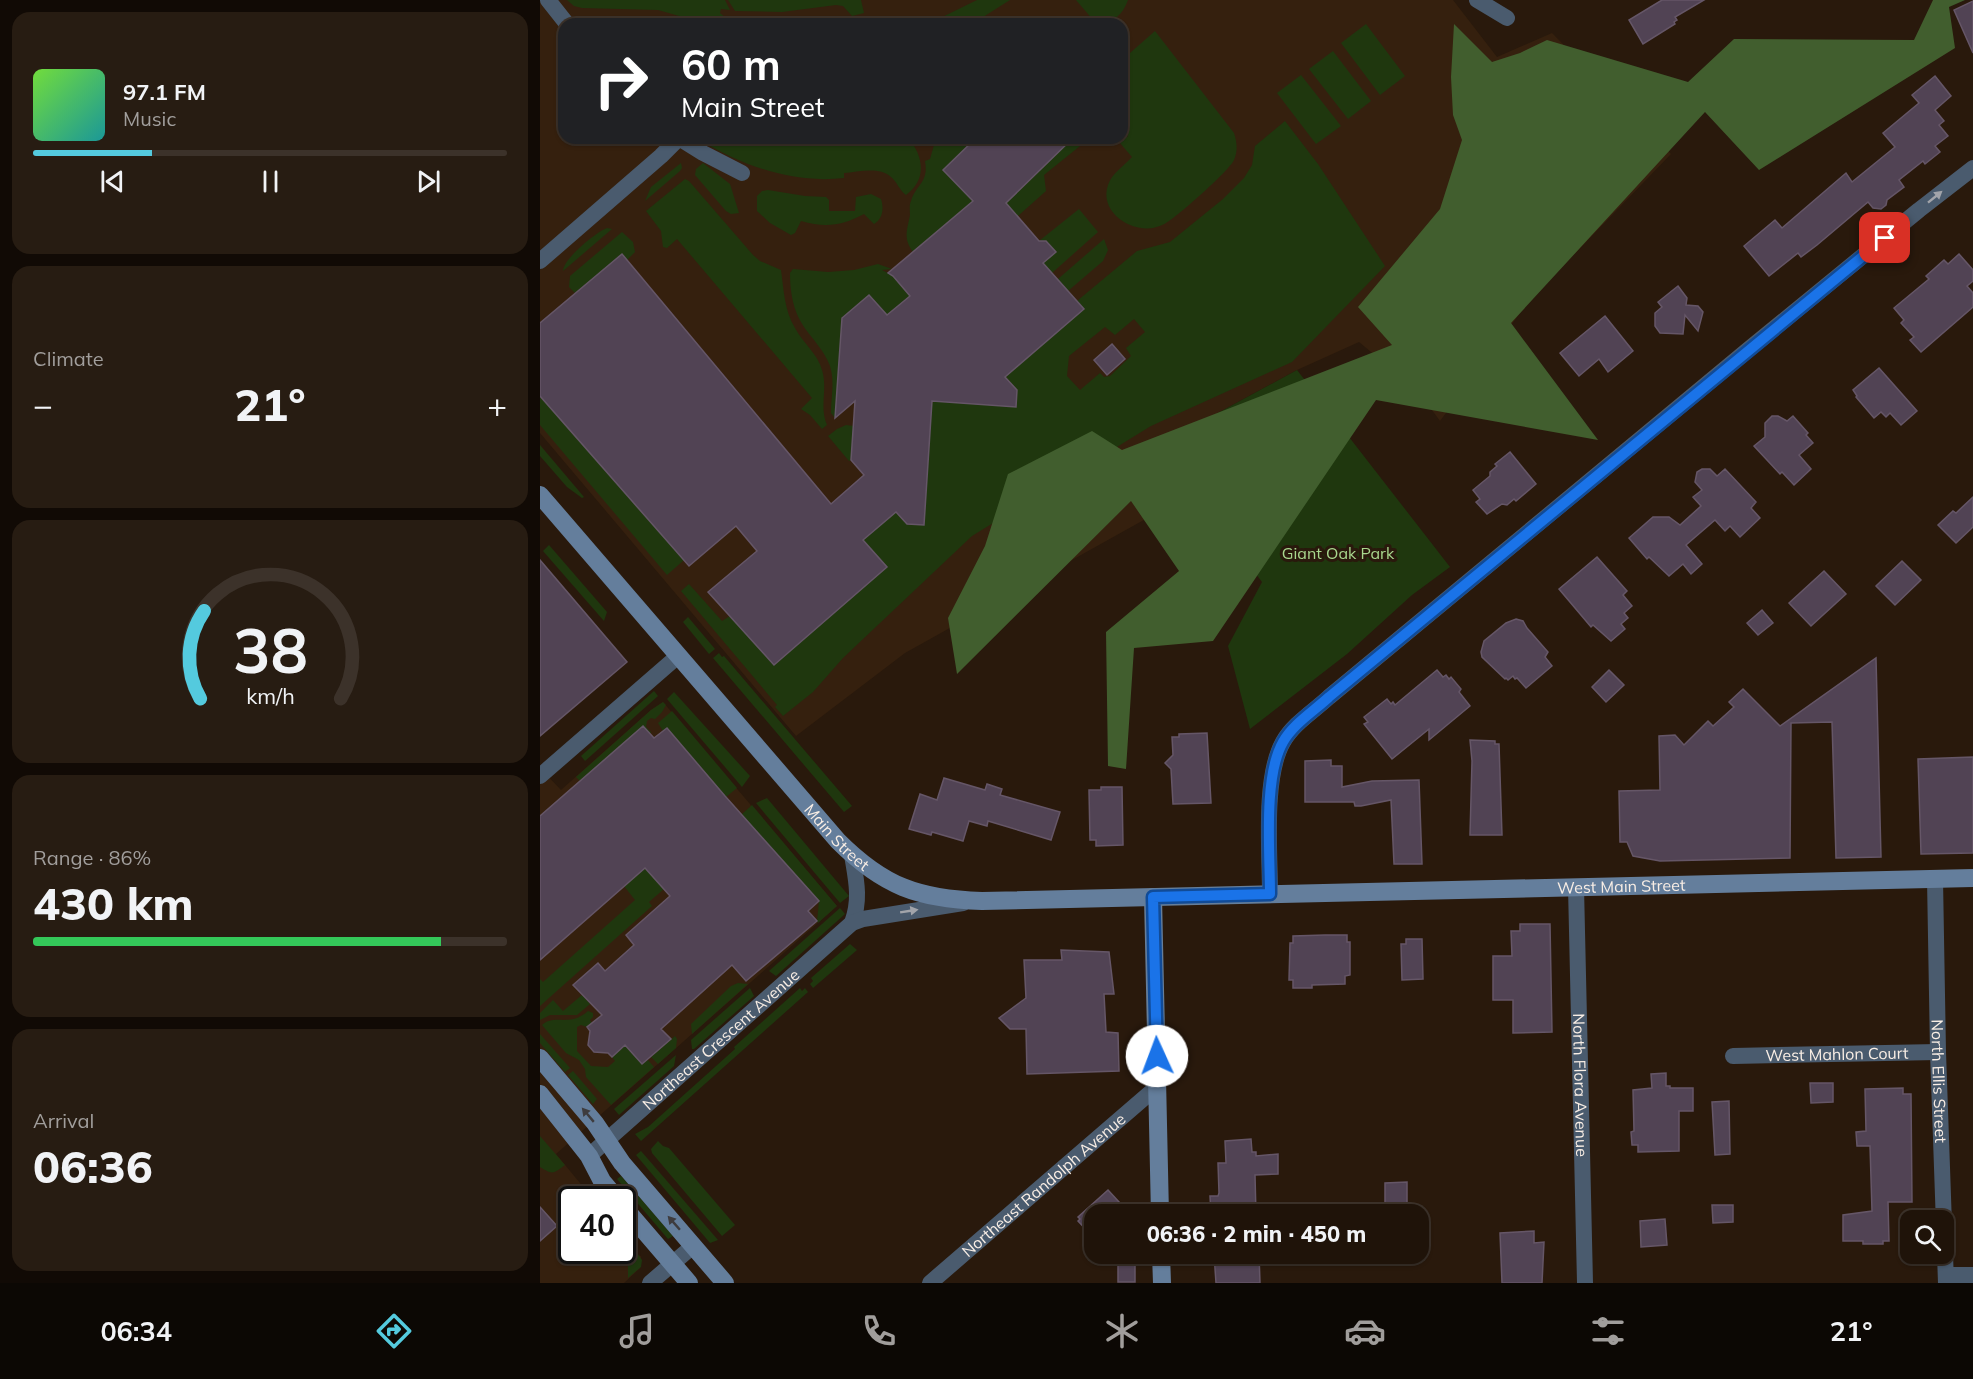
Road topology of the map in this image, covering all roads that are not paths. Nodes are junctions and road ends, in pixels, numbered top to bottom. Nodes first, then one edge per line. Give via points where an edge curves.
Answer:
1 (548, 0) edge
2 (1477, 0) edge
3 (562, 18) edge
4 (1507, 18) dead end
5 (673, 144) edge
6 (688, 144) edge
7 (1973, 168) edge
8 (742, 173) dead end
9 (540, 261) edge
10 (540, 495) edge
11 (678, 656) junction
12 (540, 776) edge
13 (852, 855) junction
14 (1973, 878) edge
15 (1935, 879) junction
16 (1576, 887) junction
17 (1270, 894) junction
18 (1153, 897) junction
19 (982, 900) junction
20 (852, 923) junction
21 (1938, 1052) junction
22 (1733, 1056) dead end
23 (540, 1058) edge
24 (1158, 1086) junction
25 (540, 1094) edge
26 (608, 1139) junction
27 (589, 1156) junction
28 (606, 1186) edge
29 (1160, 1204) edge
30 (636, 1221) edge
31 (693, 1246) junction
32 (672, 1263) junction
33 (1161, 1264) edge
34 (1973, 1275) edge
35 (1946, 1279) edge
36 (650, 1283) edge
37 (689, 1283) edge
38 (725, 1283) edge
39 (930, 1283) edge
40 (1162, 1283) edge
41 (1585, 1283) edge

1 - 3 street
2 - 4 street
5 - 9 street
6 - 8 street
17 -> 7 street via 1271,785 1278,753 1291,732 1749,349
10 - 11 main road, Main Street
11 - 12 street
11 - 13 main road, Main Street
13 - 19 main road, Main Street via 875,873 912,891 943,899
13 - 20 street via 858,889
14 - 15 main road, West Main Street
15 - 16 main road, West Main Street
15 - 21 street, North Ellis Street
16 - 17 main road, West Main Street
16 - 41 street, North Flora Avenue
17 - 18 main road, Main Street
18 - 19 main road, Main Street
18 - 24 main road
20 -> 19 street, Northeast Crescent Avenue
20 - 26 street, Northeast Crescent Avenue
21 - 22 street, West Mahlon Court
21 - 35 street, North Ellis Street
26 -> 23 main road
24 - 29 main road
24 - 39 street, Northeast Randolph Avenue
25 - 27 main road
26 - 27 street, Northeast Crescent Avenue
31 -> 26 main road via 622,1162
27 - 28 main road
30 - 32 main road
31 - 32 street
31 - 38 main road
32 - 36 street
32 - 37 main road
33 - 40 main road
34 - 35 street

